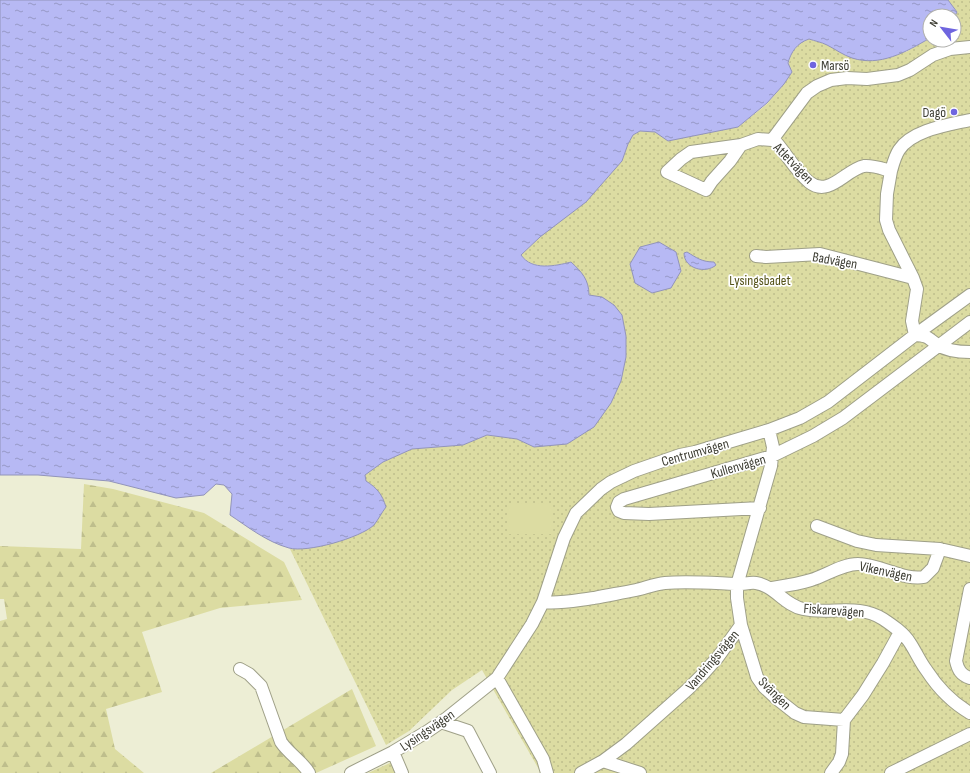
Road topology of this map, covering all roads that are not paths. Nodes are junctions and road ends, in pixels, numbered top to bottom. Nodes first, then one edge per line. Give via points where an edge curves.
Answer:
1 (970, 47) edge
2 (970, 120) edge
3 (772, 140) junction
4 (741, 145) junction
5 (891, 171) junction
6 (756, 256) dead end
7 (913, 278) junction
8 (970, 295) edge
9 (970, 322) edge
10 (915, 335) junction
11 (938, 345) junction
12 (970, 352) edge
13 (769, 430) junction
14 (772, 456) junction
15 (760, 508) junction
16 (817, 526) dead end
17 (940, 549) junction
18 (970, 556) edge
19 (737, 585) junction
20 (771, 588) junction
21 (970, 589) edge
22 (543, 602) junction
23 (741, 625) junction
24 (900, 632) junction
25 (240, 669) dead end
26 (497, 678) junction
27 (970, 678) edge
28 (968, 712) edge
29 (844, 720) junction
30 (441, 722) junction
31 (966, 736) edge
32 (393, 752) junction
33 (603, 761) junction
34 (310, 773) edge
35 (351, 773) edge
36 (402, 773) edge
37 (490, 773) edge
38 (547, 773) edge
39 (581, 773) edge
40 (640, 773) edge
41 (831, 773) edge
42 (891, 773) edge

1 - 3 street, Atletvägen via 950,49 933,55 898,75 831,80 817,86 807,93
2 - 5 street via 934,129 904,143 898,150
3 - 4 street via 758,139
3 - 5 street, Atletvägen via 815,186 826,187 856,168 865,166
4 - 4 street via 706,190 668,172 691,152
5 - 7 street via 886,220
6 - 7 street, Badvägen via 820,254
7 - 10 street via 917,289 912,320
8 - 10 street, Centrumvägen
9 - 11 street, Kullenvägen
10 - 11 street via 926,336
10 - 13 street, Centrumvägen via 828,402 800,418
11 - 12 street via 950,350
11 - 14 street, Kullenvägen via 842,418
13 - 14 street, Vandringsvägen via 773,447
13 - 22 street, Centrumvägen via 680,455 623,476 600,489 576,513 570,524
14 - 15 street, Vandringsvägen
14 - 15 street, Kullenvägen via 624,498 617,508 624,513 649,514
15 - 19 street, Vandringsvägen
16 - 17 street, Vikenvägen via 857,541 876,545
17 - 18 street, Vikenvägen
17 - 20 street, Vikenvägen via 937,561 924,577 913,577 855,564 811,580
19 - 20 street, Fiskarevägen via 754,583
19 - 22 street, Fiskarevägen via 665,583 564,603
19 - 23 street, Vandringsvägen
20 - 24 street, Fiskarevägen via 780,598 797,607 869,612
21 - 27 street via 956,661 961,674
22 - 26 street, Centrumvägen
23 - 29 street, Svängen via 757,677 764,687 795,713 804,717
23 - 33 street, Vandringsvägen via 702,676 626,744
24 - 28 street, Fiskarevägen via 909,641 936,684
24 - 29 street via 864,695
25 - 34 street via 261,686 281,742
26 - 30 street, Lysingsvägen
26 - 38 street via 543,759
28 - 31 street
29 - 41 street via 842,754 840,762
30 - 32 street, Lysingsvägen
30 - 37 street via 468,731
31 - 42 street
32 - 35 street, Lysingsvägen
32 - 36 street
33 - 39 street, Vandringsvägen
33 - 40 street

